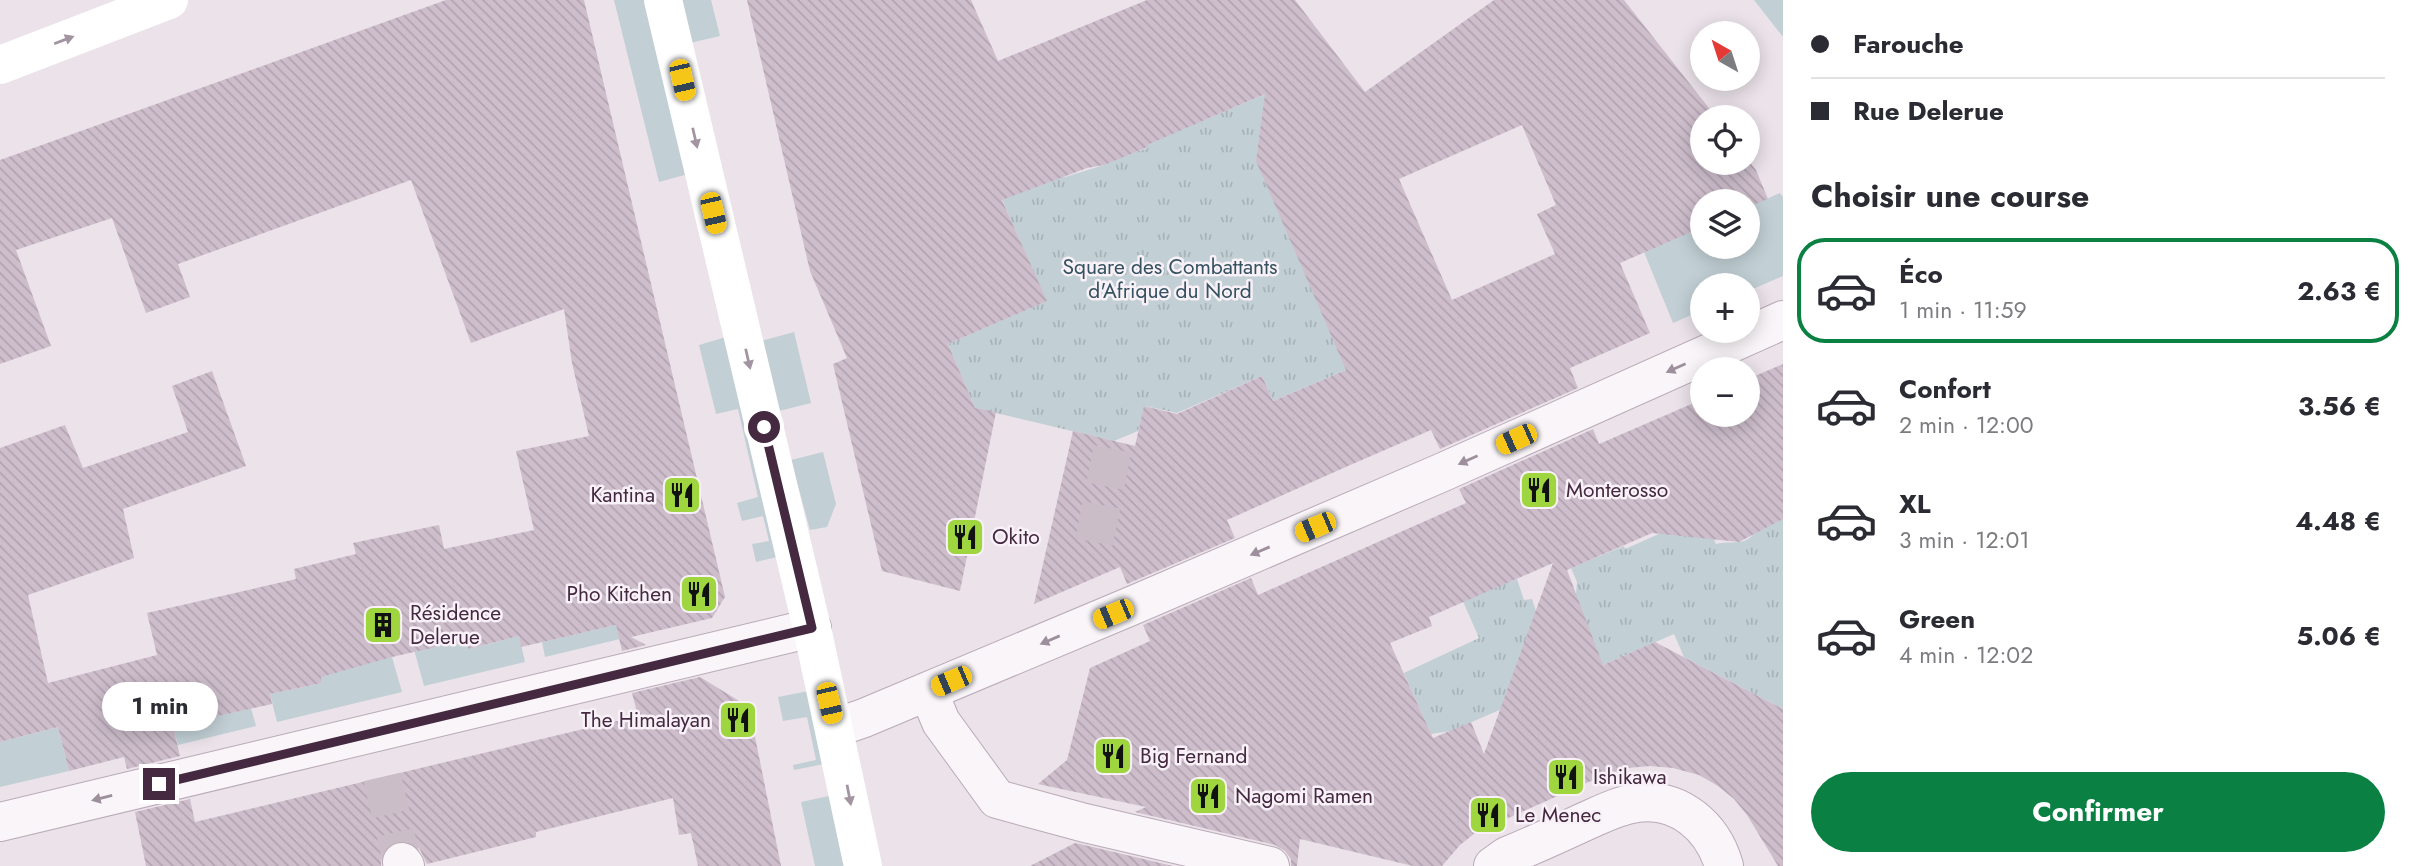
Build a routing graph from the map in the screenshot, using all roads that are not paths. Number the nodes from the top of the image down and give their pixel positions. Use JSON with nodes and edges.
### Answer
{"nodes":[{"id":1,"x":169,"y":0,"type":"edge"},
{"id":2,"x":663,"y":0,"type":"edge"},
{"id":3,"x":0,"y":65,"type":"edge"},
{"id":4,"x":1783,"y":320,"type":"edge"},
{"id":5,"x":812,"y":628,"type":"junction"},
{"id":6,"x":928,"y":691,"type":"junction"},
{"id":7,"x":835,"y":728,"type":"junction"},
{"id":8,"x":0,"y":822,"type":"edge"},
{"id":9,"x":863,"y":866,"type":"edge"},
{"id":10,"x":1270,"y":866,"type":"edge"},
{"id":11,"x":1493,"y":866,"type":"edge"},
{"id":12,"x":1724,"y":866,"type":"edge"}],
"edges":[{"from":3,"to":1,"type":"main road","one_way":true},
{"from":2,"to":5,"type":"main road","one_way":true},
{"from":4,"to":6,"type":"street","one_way":true},
{"from":5,"to":7,"type":"main road"},
{"from":5,"to":8,"type":"street","one_way":true},
{"from":6,"to":7,"type":"street"},
{"from":6,"to":10,"type":"street"},
{"from":7,"to":9,"type":"main road","one_way":true},
{"from":11,"to":12,"type":"street"}]}
